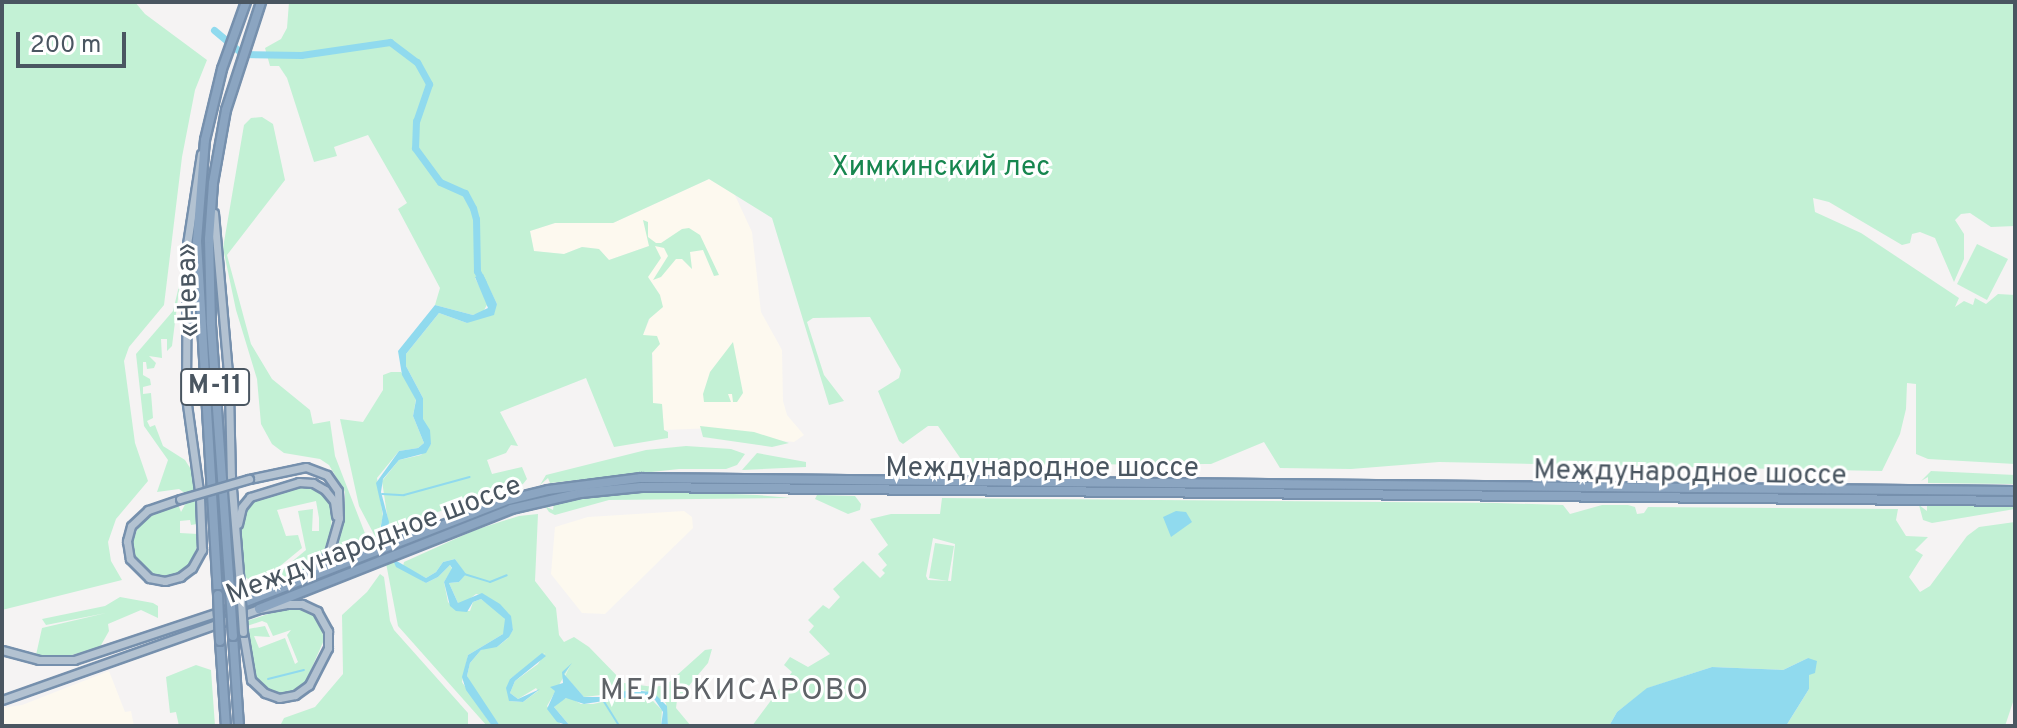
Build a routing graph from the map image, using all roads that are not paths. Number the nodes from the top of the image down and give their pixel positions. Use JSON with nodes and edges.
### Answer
{"nodes":[{"id":1,"x":246,"y":2,"type":"edge"},
{"id":2,"x":261,"y":2,"type":"edge"},
{"id":3,"x":205,"y":140,"type":"junction"},
{"id":4,"x":213,"y":183,"type":"junction"},
{"id":5,"x":2015,"y":491,"type":"edge"},
{"id":6,"x":1926,"y":494,"type":"junction"},
{"id":7,"x":2015,"y":501,"type":"edge"},
{"id":8,"x":336,"y":530,"type":"junction"},
{"id":9,"x":236,"y":540,"type":"junction"},
{"id":10,"x":354,"y":564,"type":"junction"},
{"id":11,"x":280,"y":589,"type":"junction"},
{"id":12,"x":238,"y":605,"type":"joint"},
{"id":13,"x":259,"y":609,"type":"junction"},
{"id":14,"x":2,"y":650,"type":"edge"},
{"id":15,"x":2,"y":700,"type":"edge"},
{"id":16,"x":226,"y":726,"type":"edge"},
{"id":17,"x":239,"y":726,"type":"edge"}],
"edges":[{"from":1,"to":3,"type":"highway","name":"«Нева»","number":"М-11"},
{"from":2,"to":4,"type":"highway","name":"«Нева»","number":"М-11"},
{"from":3,"to":8,"type":"main road","number":"М-11","bridge":true},
{"from":3,"to":16,"type":"highway","name":"«Нева»","number":"М-11","bridge":true},
{"from":4,"to":9,"type":"main road","number":"М-11"},
{"from":4,"to":17,"type":"highway","name":"«Нева»","number":"М-11","bridge":true},
{"from":5,"to":6,"type":"highway","name":"Международное шоссе"},
{"from":6,"to":7,"type":"highway","name":"Международное шоссе"},
{"from":6,"to":10,"type":"highway","name":"Международное шоссе"},
{"from":8,"to":9,"type":"main road","number":"М-11"},
{"from":8,"to":11,"type":"main road","number":"М-11"},
{"from":9,"to":13,"type":"main road","number":"М-11","bridge":true},
{"from":10,"to":11,"type":"highway","name":"Международное шоссе"},
{"from":10,"to":13,"type":"highway","name":"Международное шоссе"},
{"from":11,"to":12,"type":"highway","name":"Международное шоссе"},
{"from":12,"to":14,"type":"main road"},
{"from":13,"to":15,"type":"main road","name":"Международное шоссе"}]}
